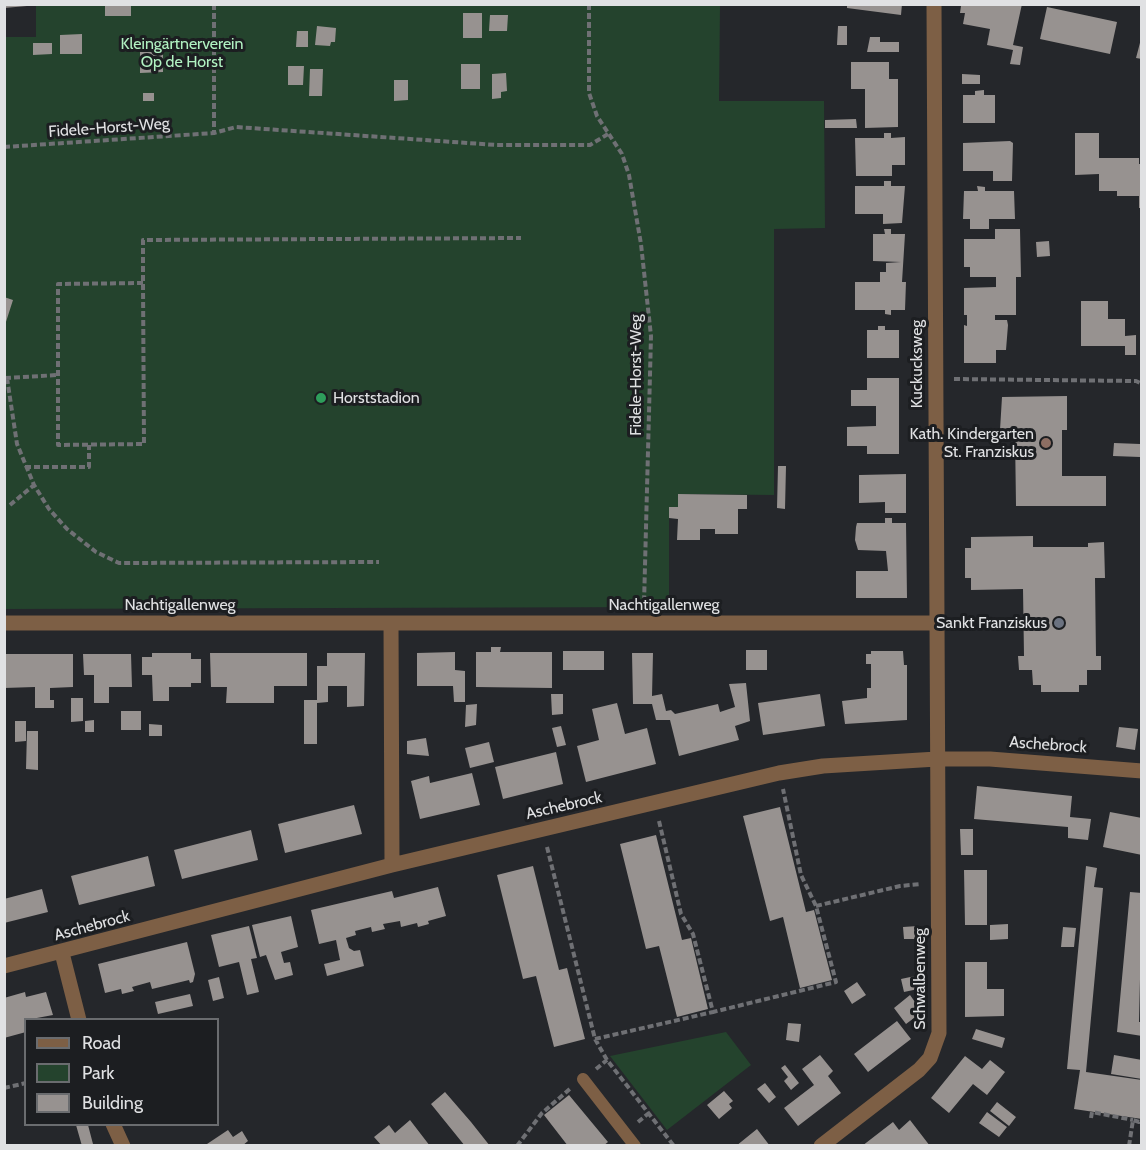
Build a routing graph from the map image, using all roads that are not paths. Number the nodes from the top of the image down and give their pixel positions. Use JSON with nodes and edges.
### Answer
{"nodes":[{"id":1,"x":934,"y":4,"type":"edge"},
{"id":2,"x":4,"y":623,"type":"edge"},
{"id":3,"x":391,"y":623,"type":"junction"},
{"id":4,"x":936,"y":623,"type":"junction"},
{"id":5,"x":937,"y":759,"type":"junction"},
{"id":6,"x":1142,"y":771,"type":"edge"},
{"id":7,"x":392,"y":866,"type":"junction"},
{"id":8,"x":62,"y":953,"type":"junction"},
{"id":9,"x":4,"y":966,"type":"edge"},
{"id":10,"x":78,"y":1018,"type":"edge"},
{"id":11,"x":583,"y":1079,"type":"road end"},
{"id":12,"x":113,"y":1126,"type":"edge"},
{"id":13,"x":123,"y":1146,"type":"edge"},
{"id":14,"x":635,"y":1146,"type":"edge"},
{"id":15,"x":820,"y":1146,"type":"edge"}],
"edges":[{"from":1,"to":4,"type":"street","name":"Kuckucksweg"},
{"from":2,"to":3,"type":"street","name":"Nachtigallenweg"},
{"from":3,"to":4,"type":"street","name":"Nachtigallenweg"},
{"from":3,"to":7,"type":"street"},
{"from":4,"to":5,"type":"street","name":"Kuckucksweg"},
{"from":5,"to":6,"type":"street","name":"Aschebrock"},
{"from":5,"to":7,"type":"street","name":"Aschebrock"},
{"from":5,"to":15,"type":"street","name":"Schwalbenweg"},
{"from":7,"to":8,"type":"street","name":"Aschebrock"},
{"from":8,"to":9,"type":"street","name":"Aschebrock"},
{"from":8,"to":10,"type":"street"},
{"from":11,"to":14,"type":"lane"},
{"from":12,"to":13,"type":"street"}]}
